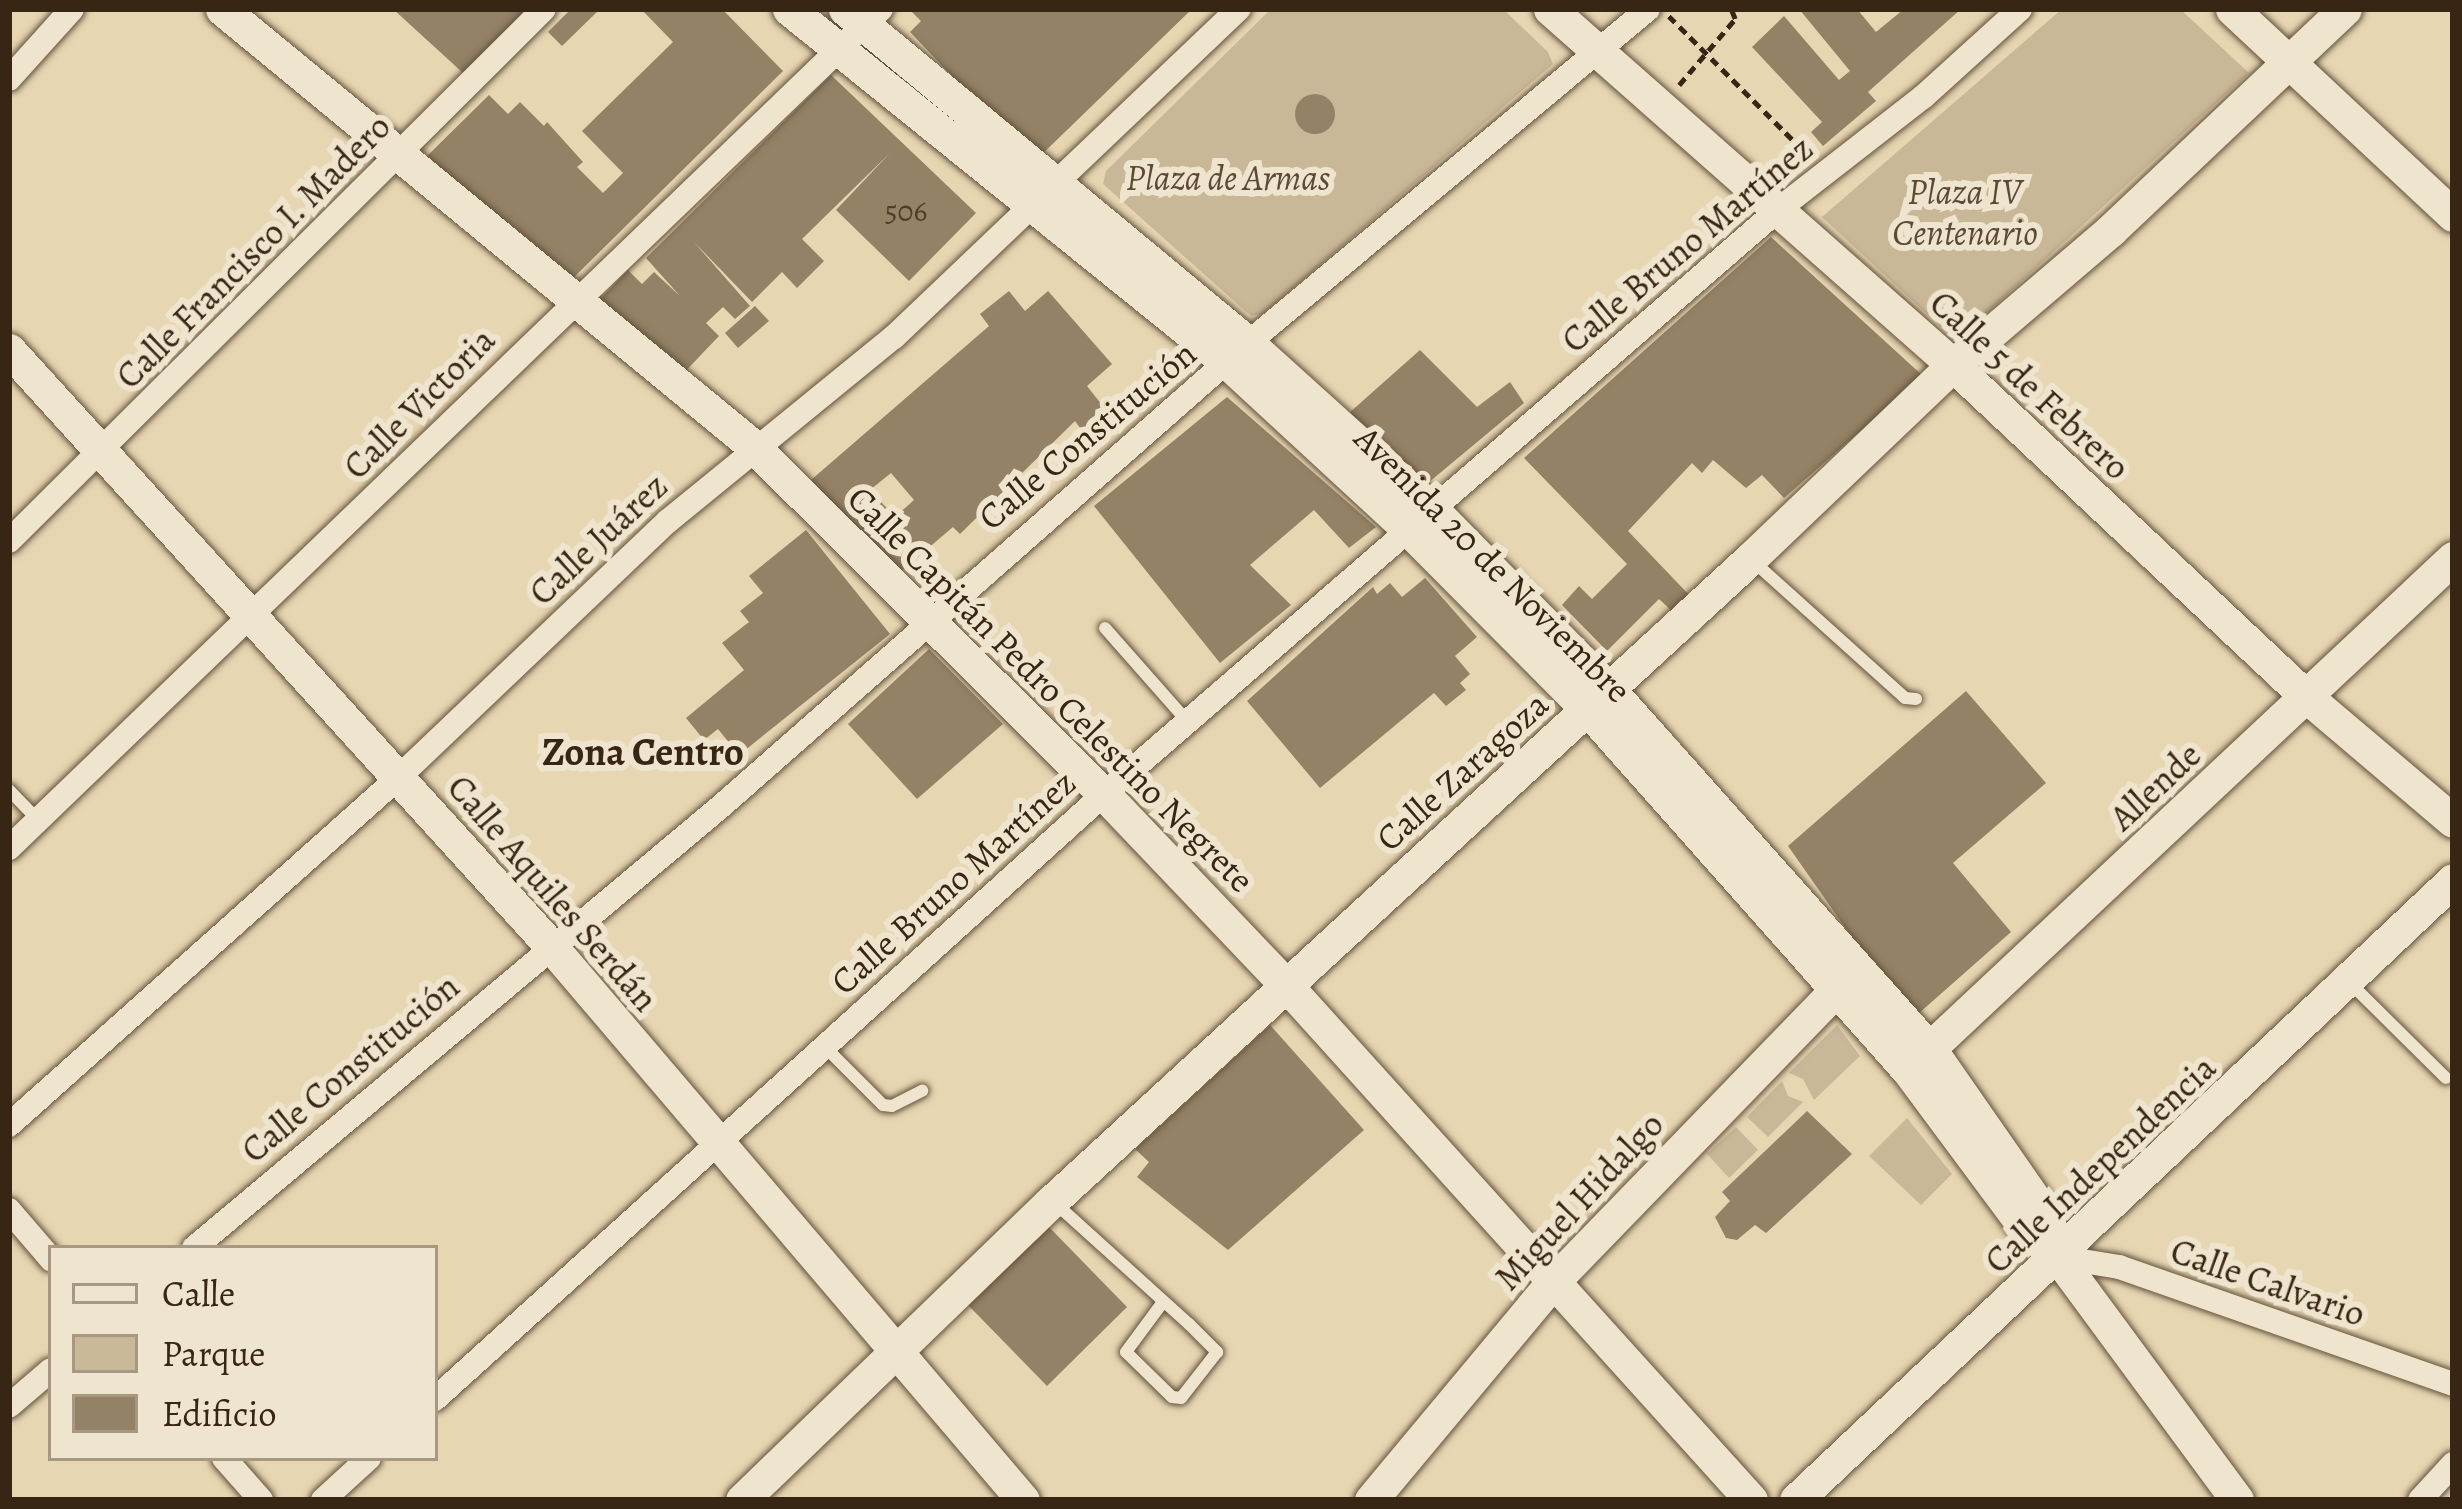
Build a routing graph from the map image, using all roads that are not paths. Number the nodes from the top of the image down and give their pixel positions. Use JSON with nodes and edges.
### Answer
{"nodes":[{"id":1,"x":72,"y":9,"type":"edge"},
{"id":2,"x":222,"y":9,"type":"edge"},
{"id":3,"x":544,"y":9,"type":"edge"},
{"id":4,"x":790,"y":9,"type":"edge"},
{"id":5,"x":1239,"y":9,"type":"edge"},
{"id":6,"x":1550,"y":9,"type":"edge"},
{"id":7,"x":1648,"y":9,"type":"edge"},
{"id":8,"x":2020,"y":9,"type":"edge"},
{"id":9,"x":2232,"y":9,"type":"edge"},
{"id":10,"x":2345,"y":9,"type":"edge"},
{"id":11,"x":863,"y":14,"type":"edge"},
{"id":12,"x":838,"y":48,"type":"junction"},
{"id":13,"x":1596,"y":52,"type":"junction"},
{"id":14,"x":2289,"y":61,"type":"junction"},
{"id":15,"x":9,"y":79,"type":"edge"},
{"id":16,"x":400,"y":158,"type":"junction"},
{"id":17,"x":1044,"y":196,"type":"junction"},
{"id":18,"x":1779,"y":209,"type":"junction"},
{"id":19,"x":2453,"y":215,"type":"edge"},
{"id":20,"x":574,"y":301,"type":"junction"},
{"id":21,"x":9,"y":350,"type":"edge"},
{"id":22,"x":1238,"y":353,"type":"junction"},
{"id":23,"x":1953,"y":365,"type":"junction"},
{"id":24,"x":753,"y":446,"type":"junction"},
{"id":25,"x":100,"y":452,"type":"junction"},
{"id":26,"x":1420,"y":519,"type":"junction"},
{"id":27,"x":9,"y":541,"type":"edge"},
{"id":28,"x":2453,"y":558,"type":"edge"},
{"id":29,"x":1750,"y":559,"type":"junction"},
{"id":30,"x":255,"y":616,"type":"junction"},
{"id":31,"x":929,"y":617,"type":"junction"},
{"id":32,"x":1105,"y":628,"type":"dead end"},
{"id":33,"x":2308,"y":698,"type":"junction"},
{"id":34,"x":1598,"y":699,"type":"junction"},
{"id":35,"x":1916,"y":699,"type":"dead end"},
{"id":36,"x":1187,"y":722,"type":"junction"},
{"id":37,"x":399,"y":777,"type":"junction"},
{"id":38,"x":9,"y":790,"type":"edge"},
{"id":39,"x":1104,"y":794,"type":"junction"},
{"id":40,"x":38,"y":821,"type":"junction"},
{"id":41,"x":2453,"y":821,"type":"edge"},
{"id":42,"x":9,"y":848,"type":"edge"},
{"id":43,"x":2453,"y":880,"type":"edge"},
{"id":44,"x":550,"y":945,"type":"junction"},
{"id":45,"x":1847,"y":977,"type":"junction"},
{"id":46,"x":2349,"y":982,"type":"junction"},
{"id":47,"x":1286,"y":985,"type":"junction"},
{"id":48,"x":825,"y":1046,"type":"junction"},
{"id":49,"x":1918,"y":1059,"type":"junction"},
{"id":50,"x":2446,"y":1078,"type":"dead end"},
{"id":51,"x":922,"y":1091,"type":"dead end"},
{"id":52,"x":9,"y":1125,"type":"edge"},
{"id":53,"x":716,"y":1145,"type":"junction"},
{"id":54,"x":1052,"y":1201,"type":"junction"},
{"id":55,"x":9,"y":1210,"type":"edge"},
{"id":56,"x":198,"y":1245,"type":"edge"},
{"id":57,"x":48,"y":1255,"type":"edge"},
{"id":58,"x":2058,"y":1257,"type":"junction"},
{"id":59,"x":1552,"y":1282,"type":"junction"},
{"id":60,"x":1163,"y":1302,"type":"junction"},
{"id":61,"x":896,"y":1353,"type":"junction"},
{"id":62,"x":48,"y":1373,"type":"edge"},
{"id":63,"x":2453,"y":1384,"type":"edge"},
{"id":64,"x":438,"y":1396,"type":"edge"},
{"id":65,"x":9,"y":1406,"type":"edge"},
{"id":66,"x":227,"y":1461,"type":"edge"},
{"id":67,"x":366,"y":1461,"type":"edge"},
{"id":68,"x":2453,"y":1464,"type":"edge"},
{"id":69,"x":2225,"y":1494,"type":"edge"},
{"id":70,"x":261,"y":1500,"type":"edge"},
{"id":71,"x":322,"y":1500,"type":"edge"},
{"id":72,"x":742,"y":1500,"type":"edge"},
{"id":73,"x":1024,"y":1500,"type":"edge"},
{"id":74,"x":1371,"y":1500,"type":"edge"},
{"id":75,"x":1751,"y":1500,"type":"edge"},
{"id":76,"x":1796,"y":1500,"type":"edge"},
{"id":77,"x":2420,"y":1500,"type":"edge"}],
"edges":[{"from":1,"to":15,"type":"street"},
{"from":2,"to":16,"type":"street","name":"Calle Capitán Pedro Celestino Negrete"},
{"from":3,"to":16,"type":"street","name":"Calle Francisco I. Madero"},
{"from":4,"to":12,"type":"street","name":"Avenida 20 de Noviembre"},
{"from":5,"to":17,"type":"street","name":"Calle Juárez"},
{"from":6,"to":13,"type":"street","name":"Calle 5 de Febrero"},
{"from":7,"to":13,"type":"street","name":"Calle Constitución"},
{"from":8,"to":18,"type":"street","name":"Calle Bruno Martínez"},
{"from":9,"to":14,"type":"street"},
{"from":10,"to":14,"type":"street","name":"Calle Zaragoza"},
{"from":11,"to":12,"type":"street","name":"Calle Victoria"},
{"from":11,"to":17,"type":"street","name":"Avenida 20 de Noviembre"},
{"from":12,"to":17,"type":"street","name":"Avenida 20 de Noviembre"},
{"from":12,"to":20,"type":"street","name":"Calle Victoria"},
{"from":13,"to":18,"type":"street","name":"Calle 5 de Febrero"},
{"from":13,"to":22,"type":"street","name":"Calle Constitución"},
{"from":14,"to":19,"type":"street"},
{"from":14,"to":23,"type":"street","name":"Calle Zaragoza"},
{"from":16,"to":20,"type":"street","name":"Calle Capitán Pedro Celestino Negrete"},
{"from":16,"to":25,"type":"street","name":"Calle Francisco I. Madero"},
{"from":17,"to":22,"type":"street","name":"Avenida 20 de Noviembre"},
{"from":17,"to":24,"type":"street","name":"Calle Juárez"},
{"from":18,"to":23,"type":"street","name":"Calle 5 de Febrero"},
{"from":18,"to":26,"type":"street","name":"Calle Bruno Martínez"},
{"from":20,"to":24,"type":"street","name":"Calle Capitán Pedro Celestino Negrete"},
{"from":20,"to":30,"type":"street","name":"Calle Victoria"},
{"from":21,"to":25,"type":"street","name":"Calle Aquiles Serdán"},
{"from":22,"to":26,"type":"street","name":"Avenida 20 de Noviembre"},
{"from":22,"to":31,"type":"street","name":"Calle Constitución"},
{"from":23,"to":29,"type":"street","name":"Calle Zaragoza"},
{"from":23,"to":33,"type":"street","name":"Calle 5 de Febrero"},
{"from":24,"to":31,"type":"street","name":"Calle Capitán Pedro Celestino Negrete"},
{"from":24,"to":37,"type":"street","name":"Calle Juárez"},
{"from":25,"to":27,"type":"street","name":"Calle Francisco I. Madero"},
{"from":25,"to":30,"type":"street","name":"Calle Aquiles Serdán"},
{"from":26,"to":34,"type":"street","name":"Avenida 20 de Noviembre"},
{"from":26,"to":36,"type":"street","name":"Calle Bruno Martínez"},
{"from":28,"to":33,"type":"street","name":"Allende"},
{"from":29,"to":34,"type":"street","name":"Calle Zaragoza"},
{"from":29,"to":35,"type":"lane"},
{"from":30,"to":37,"type":"street","name":"Calle Aquiles Serdán"},
{"from":30,"to":40,"type":"street","name":"Calle Victoria"},
{"from":31,"to":39,"type":"street","name":"Calle Capitán Pedro Celestino Negrete"},
{"from":31,"to":44,"type":"street","name":"Calle Constitución"},
{"from":32,"to":36,"type":"lane"},
{"from":33,"to":41,"type":"street","name":"Calle 5 de Febrero"},
{"from":33,"to":49,"type":"street","name":"Allende"},
{"from":34,"to":45,"type":"street","name":"Avenida 20 de Noviembre"},
{"from":34,"to":47,"type":"street","name":"Calle Zaragoza"},
{"from":36,"to":39,"type":"street","name":"Calle Bruno Martínez"},
{"from":37,"to":44,"type":"street","name":"Calle Aquiles Serdán"},
{"from":37,"to":52,"type":"street","name":"Calle Juárez"},
{"from":38,"to":40,"type":"lane"},
{"from":39,"to":47,"type":"street","name":"Calle Capitán Pedro Celestino Negrete"},
{"from":39,"to":48,"type":"street","name":"Calle Bruno Martínez"},
{"from":40,"to":42,"type":"street","name":"Calle Victoria"},
{"from":43,"to":46,"type":"street","name":"Calle Independencia"},
{"from":44,"to":53,"type":"street","name":"Calle Aquiles Serdán"},
{"from":44,"to":56,"type":"street","name":"Calle Constitución"},
{"from":45,"to":49,"type":"street","name":"Avenida 20 de Noviembre"},
{"from":45,"to":59,"type":"street","name":"Miguel Hidalgo"},
{"from":46,"to":50,"type":"lane"},
{"from":46,"to":58,"type":"street","name":"Calle Independencia"},
{"from":47,"to":54,"type":"street","name":"Calle Zaragoza"},
{"from":47,"to":59,"type":"street","name":"Calle Capitán Pedro Celestino Negrete"},
{"from":48,"to":51,"type":"lane"},
{"from":48,"to":53,"type":"street","name":"Calle Bruno Martínez"},
{"from":49,"to":58,"type":"street","name":"Avenida 20 de Noviembre"},
{"from":53,"to":61,"type":"street","name":"Calle Aquiles Serdán"},
{"from":53,"to":64,"type":"street","name":"Calle Bruno Martínez"},
{"from":54,"to":60,"type":"lane"},
{"from":54,"to":61,"type":"street","name":"Calle Zaragoza"},
{"from":55,"to":57,"type":"street"},
{"from":58,"to":63,"type":"street","name":"Calle Calvario"},
{"from":58,"to":69,"type":"street","name":"Avenida 20 de Noviembre"},
{"from":58,"to":76,"type":"street","name":"Calle Independencia"},
{"from":59,"to":74,"type":"street","name":"Miguel Hidalgo"},
{"from":59,"to":75,"type":"street","name":"Calle Capitán Pedro Celestino Negrete"},
{"from":60,"to":60,"type":"lane"},
{"from":61,"to":72,"type":"street","name":"Calle Zaragoza"},
{"from":61,"to":73,"type":"street","name":"Calle Aquiles Serdán"},
{"from":62,"to":65,"type":"street"},
{"from":66,"to":70,"type":"street"},
{"from":67,"to":71,"type":"street"},
{"from":68,"to":77,"type":"street"}]}
